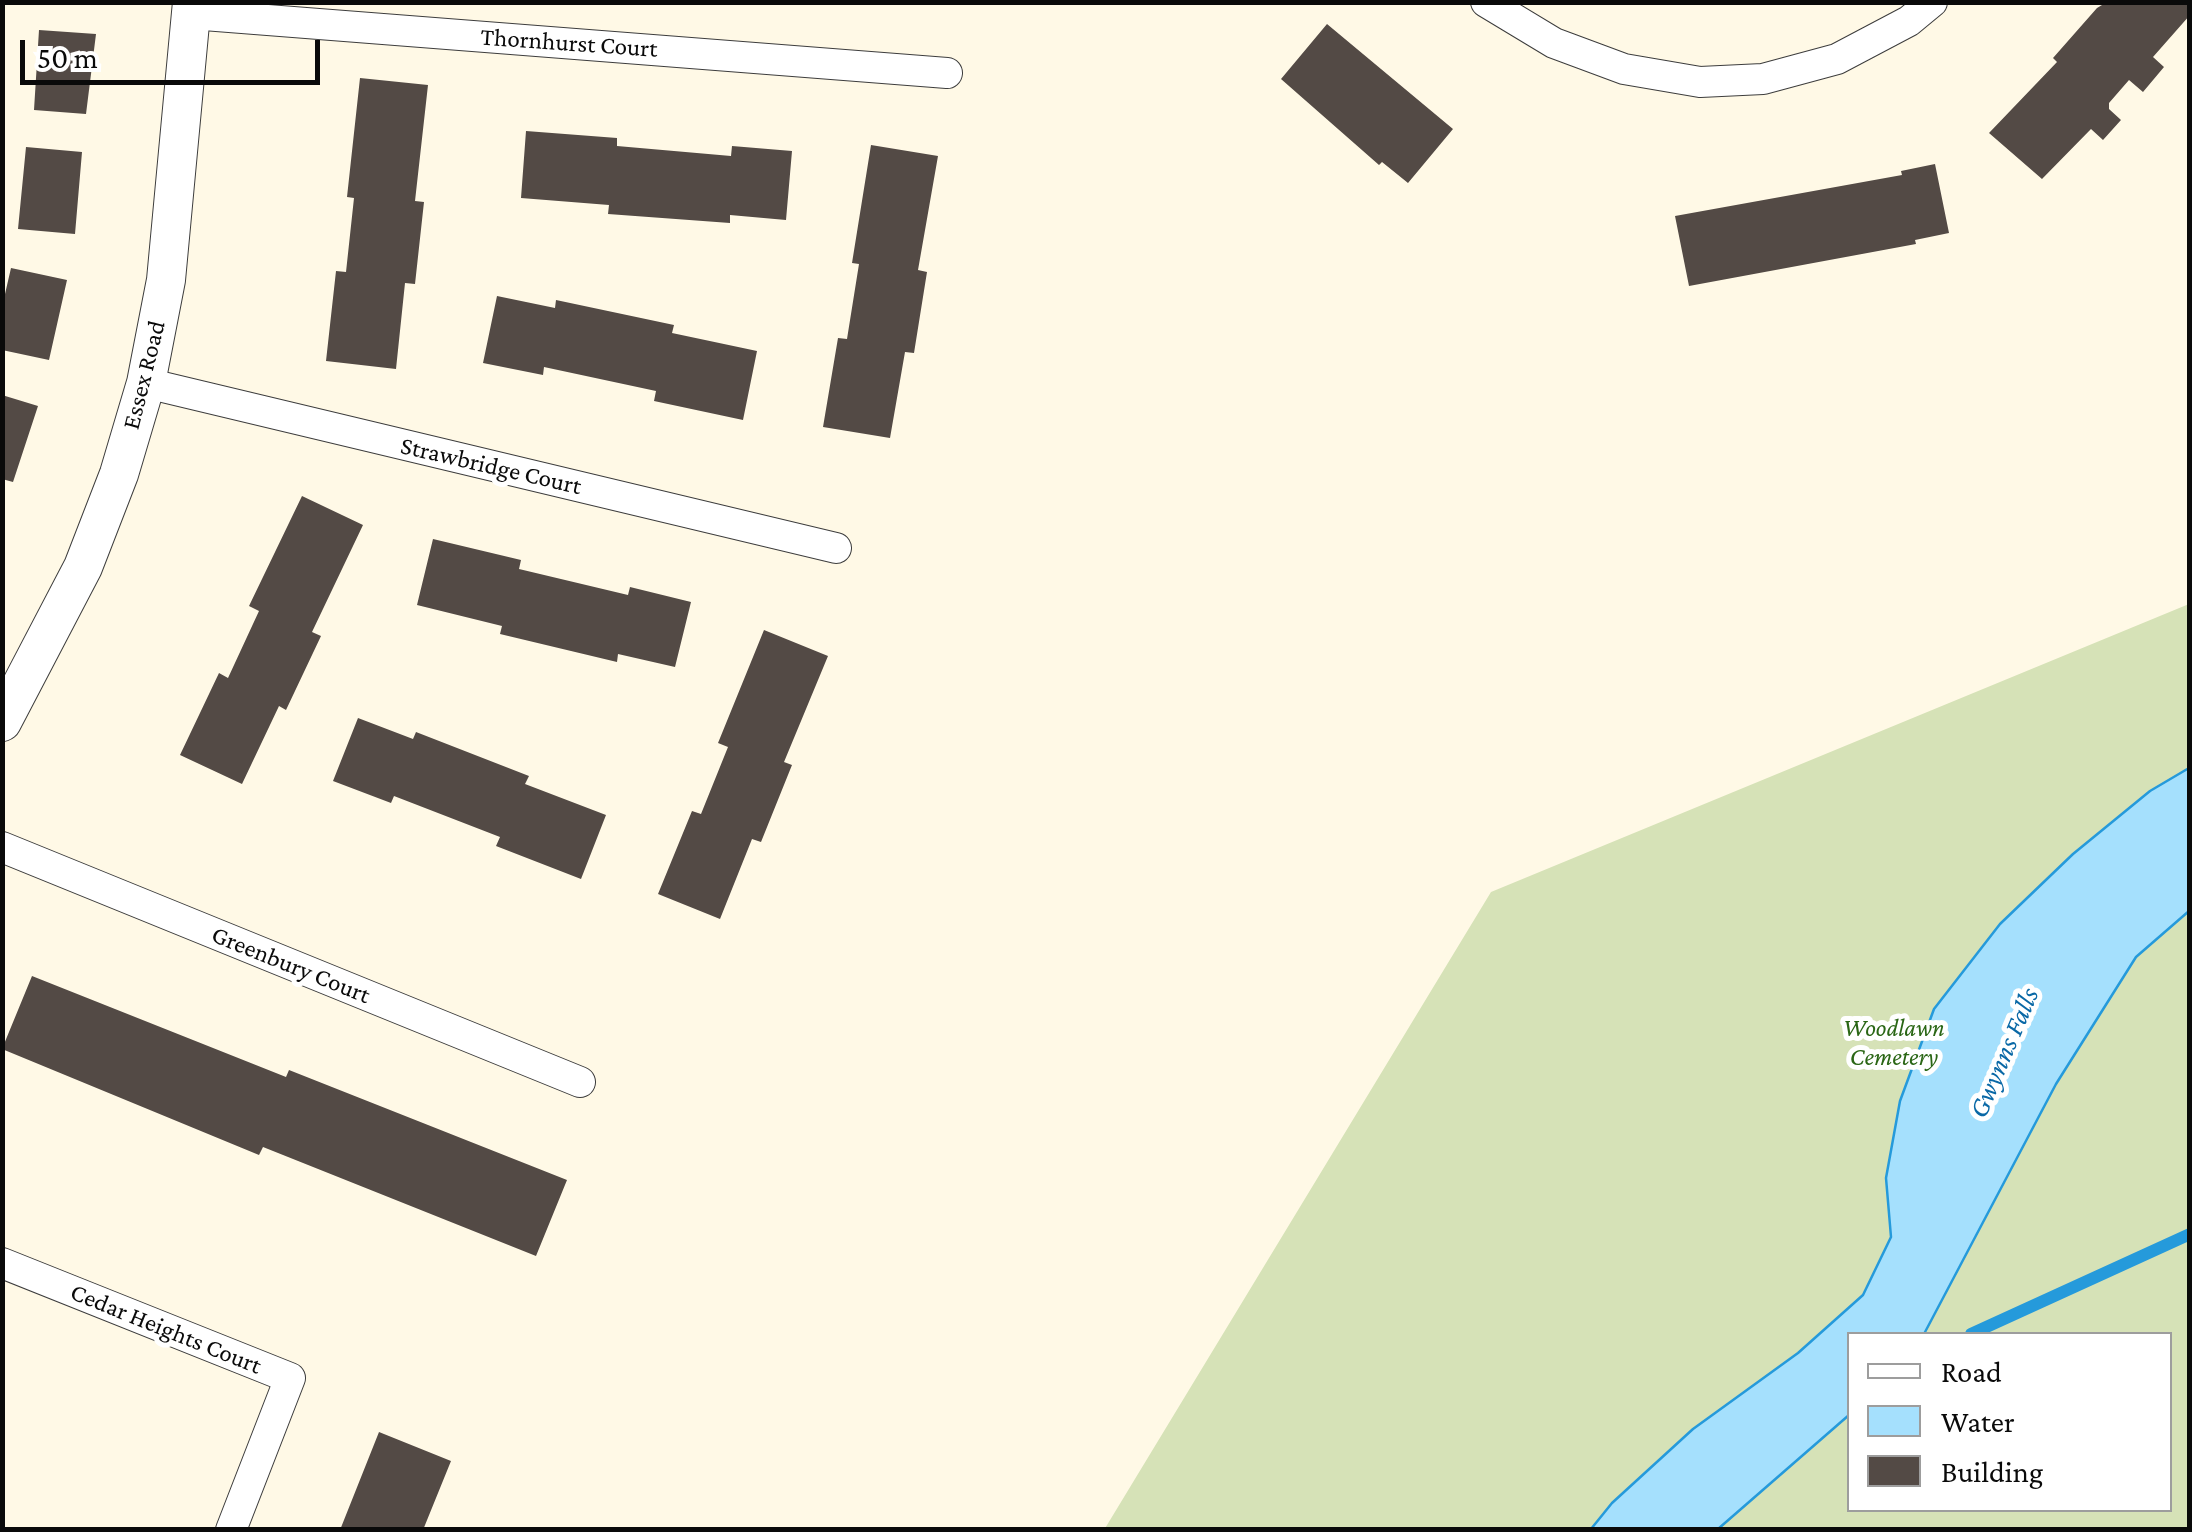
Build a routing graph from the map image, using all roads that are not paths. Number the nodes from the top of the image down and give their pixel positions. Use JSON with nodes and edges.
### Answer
{"nodes":[{"id":1,"x":1486,"y":2,"type":"edge"},
{"id":2,"x":1932,"y":2,"type":"edge"},
{"id":3,"x":191,"y":8,"type":"edge"},
{"id":4,"x":947,"y":73,"type":"dead end"},
{"id":5,"x":146,"y":383,"type":"junction"},
{"id":6,"x":836,"y":548,"type":"dead end"},
{"id":7,"x":2,"y":722,"type":"edge"},
{"id":8,"x":2,"y":847,"type":"edge"},
{"id":9,"x":580,"y":1082,"type":"dead end"},
{"id":10,"x":2,"y":1264,"type":"edge"},
{"id":11,"x":231,"y":1530,"type":"edge"}],
"edges":[{"from":1,"to":2,"type":"street"},
{"from":3,"to":4,"type":"street","name":"Thornhurst Court"},
{"from":3,"to":5,"type":"street","name":"Essex Road"},
{"from":5,"to":6,"type":"street","name":"Strawbridge Court"},
{"from":5,"to":7,"type":"street","name":"Essex Road"},
{"from":8,"to":9,"type":"street","name":"Greenbury Court"},
{"from":10,"to":11,"type":"street","name":"Cedar Heights Court"}]}
